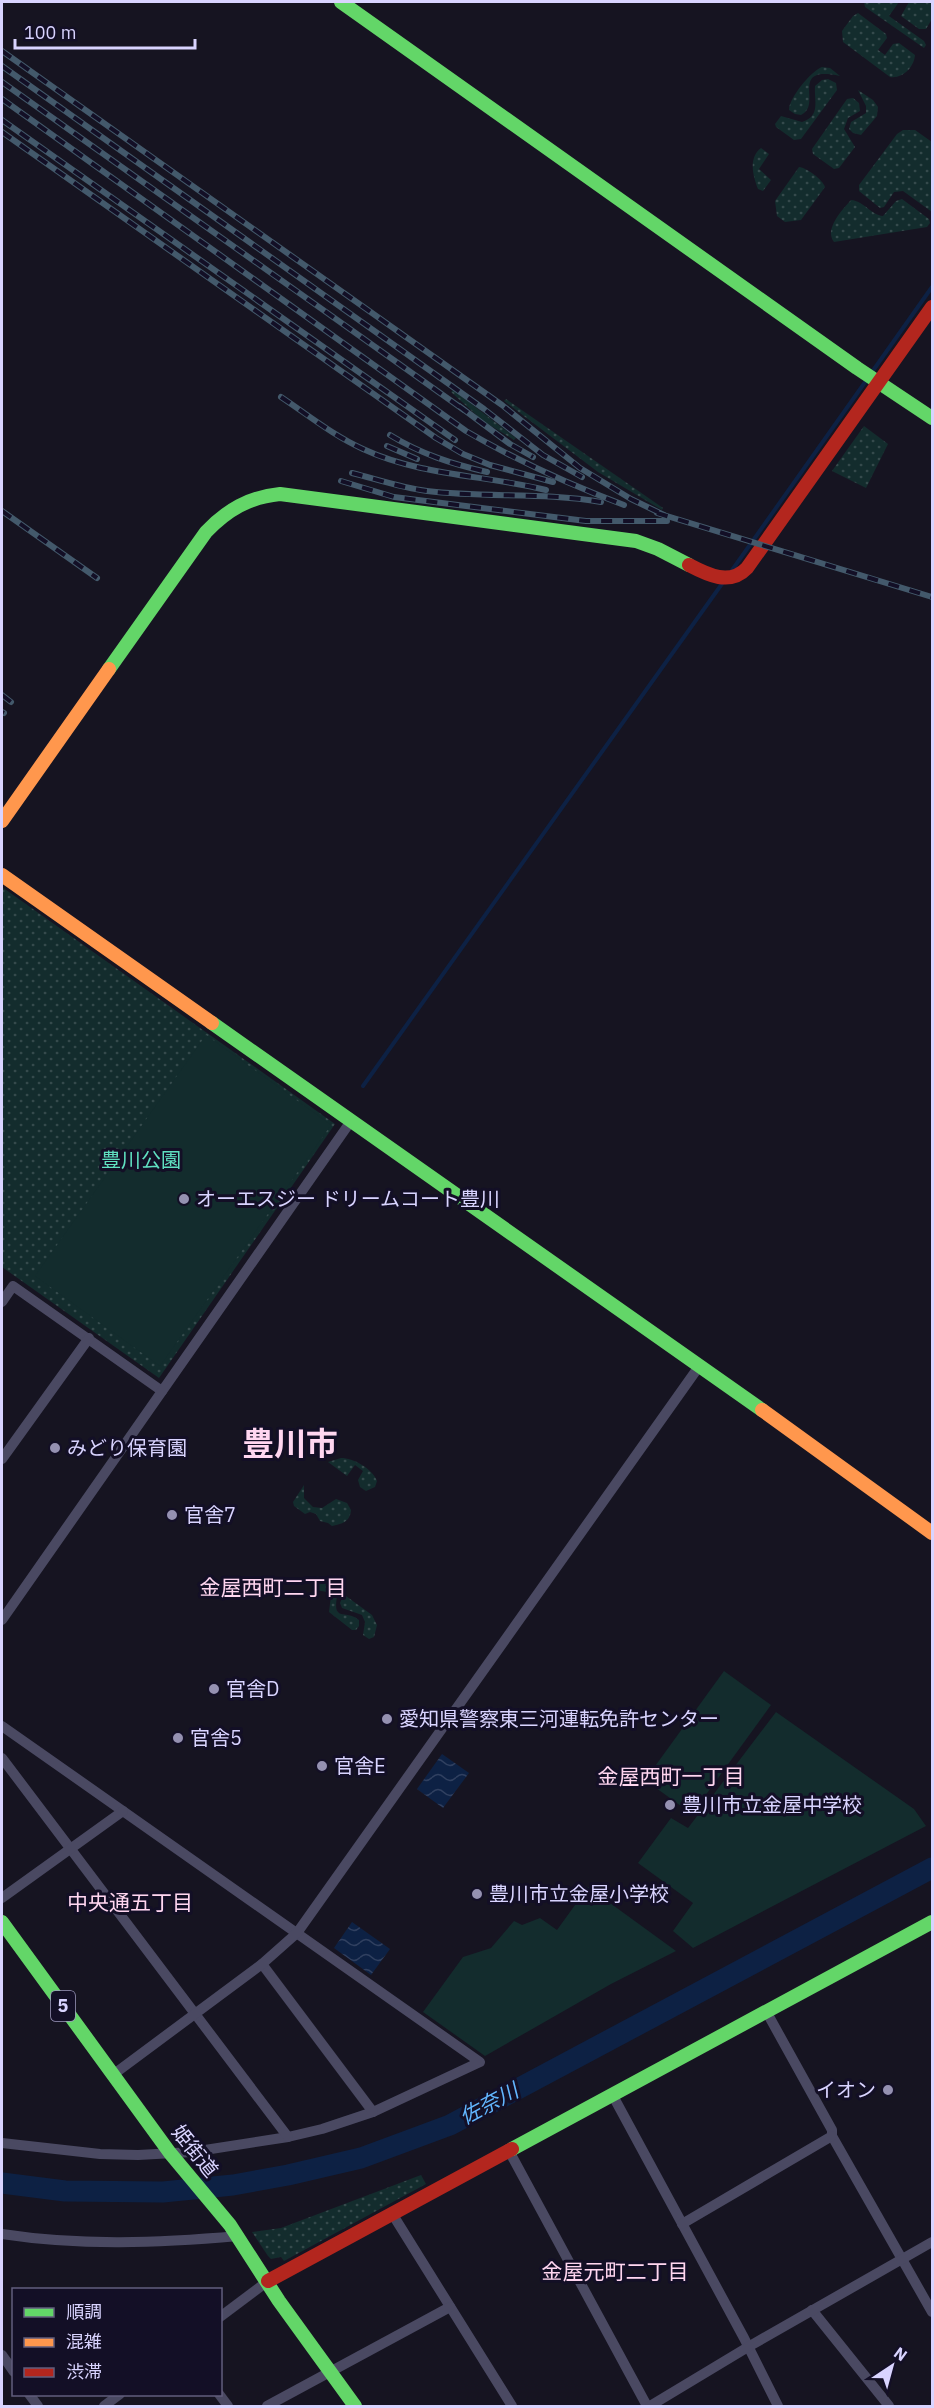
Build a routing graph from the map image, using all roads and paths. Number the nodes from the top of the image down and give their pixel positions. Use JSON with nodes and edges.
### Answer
{"nodes":[{"id":1,"x":341,"y":2,"type":"edge"},
{"id":2,"x":933,"y":307,"type":"edge"},
{"id":3,"x":879,"y":384,"type":"junction"},
{"id":4,"x":933,"y":418,"type":"edge"},
{"id":5,"x":2,"y":821,"type":"edge"},
{"id":6,"x":2,"y":875,"type":"edge"},
{"id":7,"x":351,"y":1121,"type":"junction"},
{"id":8,"x":2,"y":1302,"type":"edge"},
{"id":9,"x":89,"y":1338,"type":"junction"},
{"id":10,"x":700,"y":1365,"type":"junction"},
{"id":11,"x":162,"y":1390,"type":"junction"},
{"id":12,"x":2,"y":1460,"type":"edge"},
{"id":13,"x":933,"y":1533,"type":"edge"},
{"id":14,"x":2,"y":1620,"type":"edge"},
{"id":15,"x":2,"y":1726,"type":"edge"},
{"id":16,"x":2,"y":1758,"type":"edge"},
{"id":17,"x":123,"y":1811,"type":"junction"},
{"id":18,"x":71,"y":1848,"type":"junction"},
{"id":19,"x":2,"y":1898,"type":"edge"},
{"id":20,"x":2,"y":1922,"type":"edge"},
{"id":21,"x":933,"y":1922,"type":"edge"},
{"id":22,"x":297,"y":1933,"type":"junction"},
{"id":23,"x":262,"y":1964,"type":"junction"},
{"id":24,"x":766,"y":2011,"type":"junction"},
{"id":25,"x":195,"y":2012,"type":"junction"},
{"id":26,"x":114,"y":2074,"type":"junction"},
{"id":27,"x":612,"y":2094,"type":"junction"},
{"id":28,"x":373,"y":2112,"type":"junction"},
{"id":29,"x":288,"y":2136,"type":"junction"},
{"id":30,"x":832,"y":2136,"type":"junction"},
{"id":31,"x":3,"y":2142,"type":"edge"},
{"id":32,"x":508,"y":2149,"type":"junction"},
{"id":33,"x":170,"y":2153,"type":"junction"},
{"id":34,"x":393,"y":2215,"type":"junction"},
{"id":35,"x":682,"y":2224,"type":"junction"},
{"id":36,"x":234,"y":2231,"type":"junction"},
{"id":37,"x":2,"y":2234,"type":"edge"},
{"id":38,"x":933,"y":2242,"type":"edge"},
{"id":39,"x":903,"y":2259,"type":"junction"},
{"id":40,"x":268,"y":2281,"type":"junction"},
{"id":41,"x":450,"y":2307,"type":"junction"},
{"id":42,"x":812,"y":2310,"type":"junction"},
{"id":43,"x":933,"y":2312,"type":"edge"},
{"id":44,"x":222,"y":2315,"type":"edge"},
{"id":45,"x":748,"y":2347,"type":"junction"},
{"id":46,"x":2,"y":2355,"type":"edge"},
{"id":47,"x":12,"y":2369,"type":"edge"},
{"id":48,"x":330,"y":2372,"type":"junction"},
{"id":49,"x":117,"y":2396,"type":"edge"},
{"id":50,"x":104,"y":2406,"type":"edge"},
{"id":51,"x":267,"y":2406,"type":"edge"},
{"id":52,"x":355,"y":2406,"type":"edge"},
{"id":53,"x":512,"y":2406,"type":"edge"},
{"id":54,"x":648,"y":2406,"type":"edge"},
{"id":55,"x":778,"y":2406,"type":"edge"},
{"id":56,"x":889,"y":2406,"type":"edge"}],
"edges":[{"from":1,"to":3,"type":"street"},
{"from":2,"to":3,"type":"street"},
{"from":3,"to":4,"type":"street"},
{"from":3,"to":5,"type":"street"},
{"from":6,"to":7,"type":"street"},
{"from":7,"to":10,"type":"street"},
{"from":7,"to":11,"type":"street"},
{"from":8,"to":9,"type":"street"},
{"from":9,"to":11,"type":"street"},
{"from":9,"to":12,"type":"street"},
{"from":10,"to":13,"type":"street"},
{"from":10,"to":22,"type":"street"},
{"from":11,"to":14,"type":"street"},
{"from":15,"to":17,"type":"street"},
{"from":16,"to":18,"type":"street"},
{"from":17,"to":18,"type":"street"},
{"from":17,"to":22,"type":"street"},
{"from":18,"to":19,"type":"street"},
{"from":18,"to":25,"type":"street"},
{"from":20,"to":26,"type":"street","name":"姫街道","number":"5"},
{"from":21,"to":24,"type":"street"},
{"from":22,"to":23,"type":"street"},
{"from":22,"to":28,"type":"street"},
{"from":23,"to":25,"type":"street"},
{"from":23,"to":28,"type":"street"},
{"from":24,"to":27,"type":"street"},
{"from":24,"to":30,"type":"street"},
{"from":25,"to":26,"type":"street"},
{"from":25,"to":29,"type":"street"},
{"from":26,"to":33,"type":"street","name":"姫街道","number":"5"},
{"from":27,"to":32,"type":"street"},
{"from":27,"to":35,"type":"street"},
{"from":28,"to":29,"type":"street"},
{"from":29,"to":33,"type":"street"},
{"from":30,"to":35,"type":"street"},
{"from":30,"to":39,"type":"street"},
{"from":31,"to":33,"type":"street"},
{"from":32,"to":34,"type":"street"},
{"from":32,"to":54,"type":"street"},
{"from":33,"to":36,"type":"street","name":"姫街道","number":"5"},
{"from":34,"to":40,"type":"street"},
{"from":34,"to":41,"type":"street"},
{"from":35,"to":45,"type":"street"},
{"from":36,"to":37,"type":"street"},
{"from":36,"to":40,"type":"street","name":"姫街道","number":"5"},
{"from":38,"to":39,"type":"street"},
{"from":39,"to":42,"type":"street"},
{"from":39,"to":43,"type":"street"},
{"from":40,"to":44,"type":"street"},
{"from":40,"to":48,"type":"street","name":"姫街道","number":"5"},
{"from":41,"to":48,"type":"street"},
{"from":41,"to":53,"type":"street"},
{"from":42,"to":45,"type":"street"},
{"from":42,"to":56,"type":"street"},
{"from":45,"to":54,"type":"street"},
{"from":45,"to":55,"type":"street"},
{"from":46,"to":47,"type":"street"},
{"from":48,"to":51,"type":"street"},
{"from":48,"to":52,"type":"street","name":"姫街道","number":"5"},
{"from":49,"to":50,"type":"street"}]}
